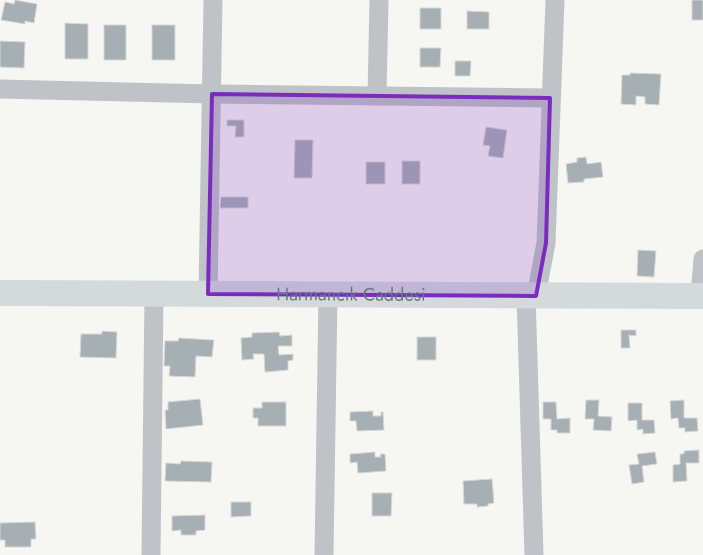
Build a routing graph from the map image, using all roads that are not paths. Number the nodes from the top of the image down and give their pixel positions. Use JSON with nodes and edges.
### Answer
{"nodes":[{"id":1,"x":213,"y":0,"type":"edge"},
{"id":2,"x":379,"y":0,"type":"edge"},
{"id":3,"x":555,"y":0,"type":"edge"},
{"id":4,"x":0,"y":90,"type":"edge"},
{"id":5,"x":212,"y":94,"type":"junction"},
{"id":6,"x":377,"y":96,"type":"junction"},
{"id":7,"x":550,"y":98,"type":"junction"},
{"id":8,"x":703,"y":259,"type":"edge"},
{"id":9,"x":0,"y":293,"type":"edge"},
{"id":10,"x":154,"y":294,"type":"junction"},
{"id":11,"x":208,"y":294,"type":"junction"},
{"id":12,"x":328,"y":294,"type":"junction"},
{"id":13,"x":531,"y":296,"type":"junction"},
{"id":14,"x":702,"y":296,"type":"edge"},
{"id":15,"x":152,"y":555,"type":"edge"},
{"id":16,"x":324,"y":555,"type":"edge"},
{"id":17,"x":534,"y":555,"type":"edge"}],
"edges":[{"from":1,"to":5,"type":"street"},
{"from":2,"to":6,"type":"street"},
{"from":3,"to":7,"type":"street"},
{"from":4,"to":5,"type":"street"},
{"from":5,"to":6,"type":"street"},
{"from":5,"to":11,"type":"street"},
{"from":6,"to":7,"type":"street"},
{"from":7,"to":13,"type":"street"},
{"from":8,"to":14,"type":"street"},
{"from":9,"to":10,"type":"street","name":"Harmancık Caddesi"},
{"from":10,"to":11,"type":"street","name":"Harmancık Caddesi"},
{"from":10,"to":15,"type":"street"},
{"from":11,"to":12,"type":"street","name":"Harmancık Caddesi"},
{"from":12,"to":13,"type":"street","name":"Harmancık Caddesi"},
{"from":12,"to":16,"type":"street"},
{"from":13,"to":14,"type":"street","name":"Harmancık Caddesi"},
{"from":13,"to":17,"type":"street"}]}
